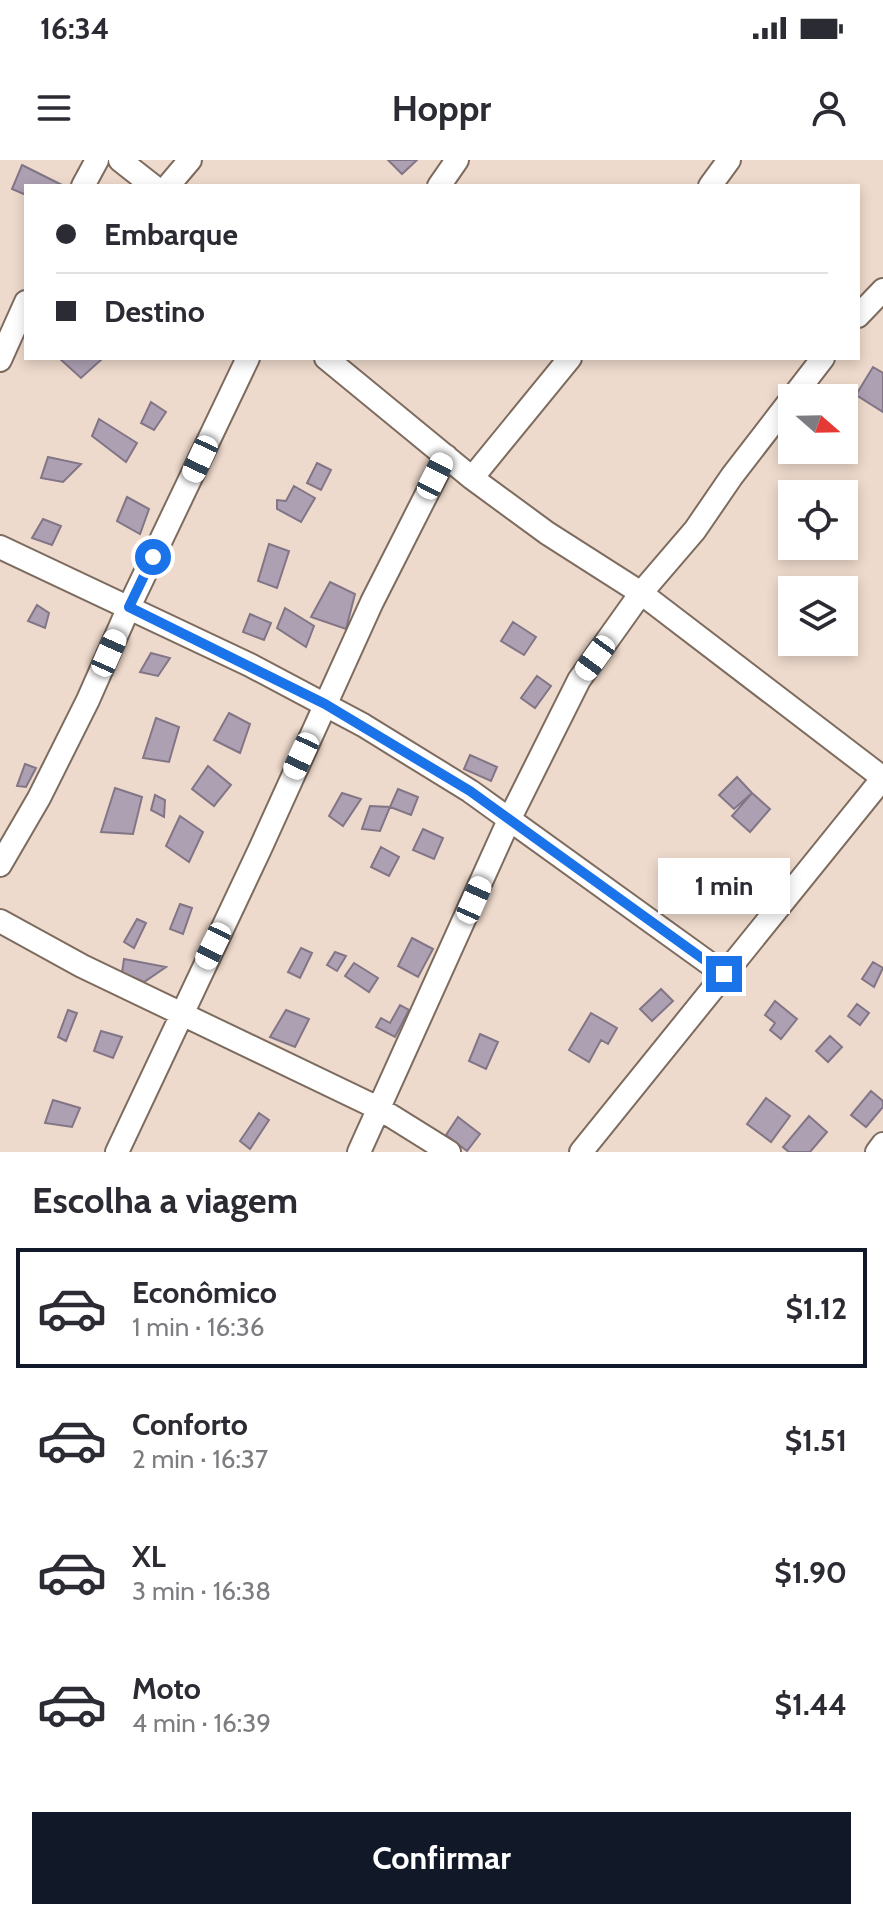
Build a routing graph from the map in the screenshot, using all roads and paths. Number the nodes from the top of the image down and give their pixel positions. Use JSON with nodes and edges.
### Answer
{"nodes":[{"id":1,"x":97,"y":160,"type":"edge"},
{"id":2,"x":120,"y":160,"type":"edge"},
{"id":3,"x":190,"y":160,"type":"edge"},
{"id":4,"x":457,"y":160,"type":"edge"},
{"id":5,"x":729,"y":160,"type":"edge"},
{"id":6,"x":84,"y":184,"type":"edge"},
{"id":7,"x":150,"y":184,"type":"edge"},
{"id":8,"x":170,"y":184,"type":"edge"},
{"id":9,"x":440,"y":184,"type":"edge"},
{"id":10,"x":711,"y":184,"type":"edge"},
{"id":11,"x":883,"y":290,"type":"edge"},
{"id":12,"x":24,"y":306,"type":"edge"},
{"id":13,"x":860,"y":314,"type":"edge"},
{"id":14,"x":0,"y":360,"type":"edge"},
{"id":15,"x":247,"y":360,"type":"edge"},
{"id":16,"x":328,"y":360,"type":"edge"},
{"id":17,"x":568,"y":360,"type":"edge"},
{"id":18,"x":821,"y":360,"type":"edge"},
{"id":19,"x":446,"y":456,"type":"junction"},
{"id":20,"x":472,"y":478,"type":"junction"},
{"id":21,"x":0,"y":547,"type":"edge"},
{"id":22,"x":641,"y":593,"type":"junction"},
{"id":23,"x":129,"y":607,"type":"junction"},
{"id":24,"x":325,"y":704,"type":"junction"},
{"id":25,"x":509,"y":820,"type":"junction"},
{"id":26,"x":0,"y":865,"type":"edge"},
{"id":27,"x":0,"y":921,"type":"edge"},
{"id":28,"x":724,"y":974,"type":"junction"},
{"id":29,"x":180,"y":1014,"type":"junction"},
{"id":30,"x":380,"y":1109,"type":"junction"},
{"id":31,"x":883,"y":1144,"type":"edge"},
{"id":32,"x":117,"y":1152,"type":"edge"},
{"id":33,"x":359,"y":1152,"type":"edge"},
{"id":34,"x":449,"y":1152,"type":"edge"},
{"id":35,"x":581,"y":1152,"type":"edge"},
{"id":36,"x":877,"y":1152,"type":"edge"}],
"edges":[{"from":1,"to":6,"type":"street"},
{"from":2,"to":7,"type":"street"},
{"from":3,"to":8,"type":"street"},
{"from":4,"to":9,"type":"street"},
{"from":5,"to":10,"type":"street"},
{"from":11,"to":13,"type":"street"},
{"from":12,"to":14,"type":"street"},
{"from":15,"to":23,"type":"street"},
{"from":16,"to":19,"type":"street"},
{"from":17,"to":20,"type":"street"},
{"from":18,"to":22,"type":"street"},
{"from":19,"to":20,"type":"street"},
{"from":19,"to":24,"type":"street"},
{"from":20,"to":22,"type":"street"},
{"from":21,"to":23,"type":"street"},
{"from":22,"to":25,"type":"street"},
{"from":22,"to":28,"type":"street"},
{"from":23,"to":24,"type":"street"},
{"from":23,"to":26,"type":"street"},
{"from":24,"to":25,"type":"street"},
{"from":24,"to":29,"type":"street"},
{"from":25,"to":28,"type":"street"},
{"from":25,"to":30,"type":"street"},
{"from":27,"to":29,"type":"street"},
{"from":28,"to":35,"type":"street"},
{"from":29,"to":30,"type":"street"},
{"from":29,"to":32,"type":"street"},
{"from":30,"to":33,"type":"street"},
{"from":30,"to":34,"type":"street"},
{"from":31,"to":36,"type":"street"}]}
